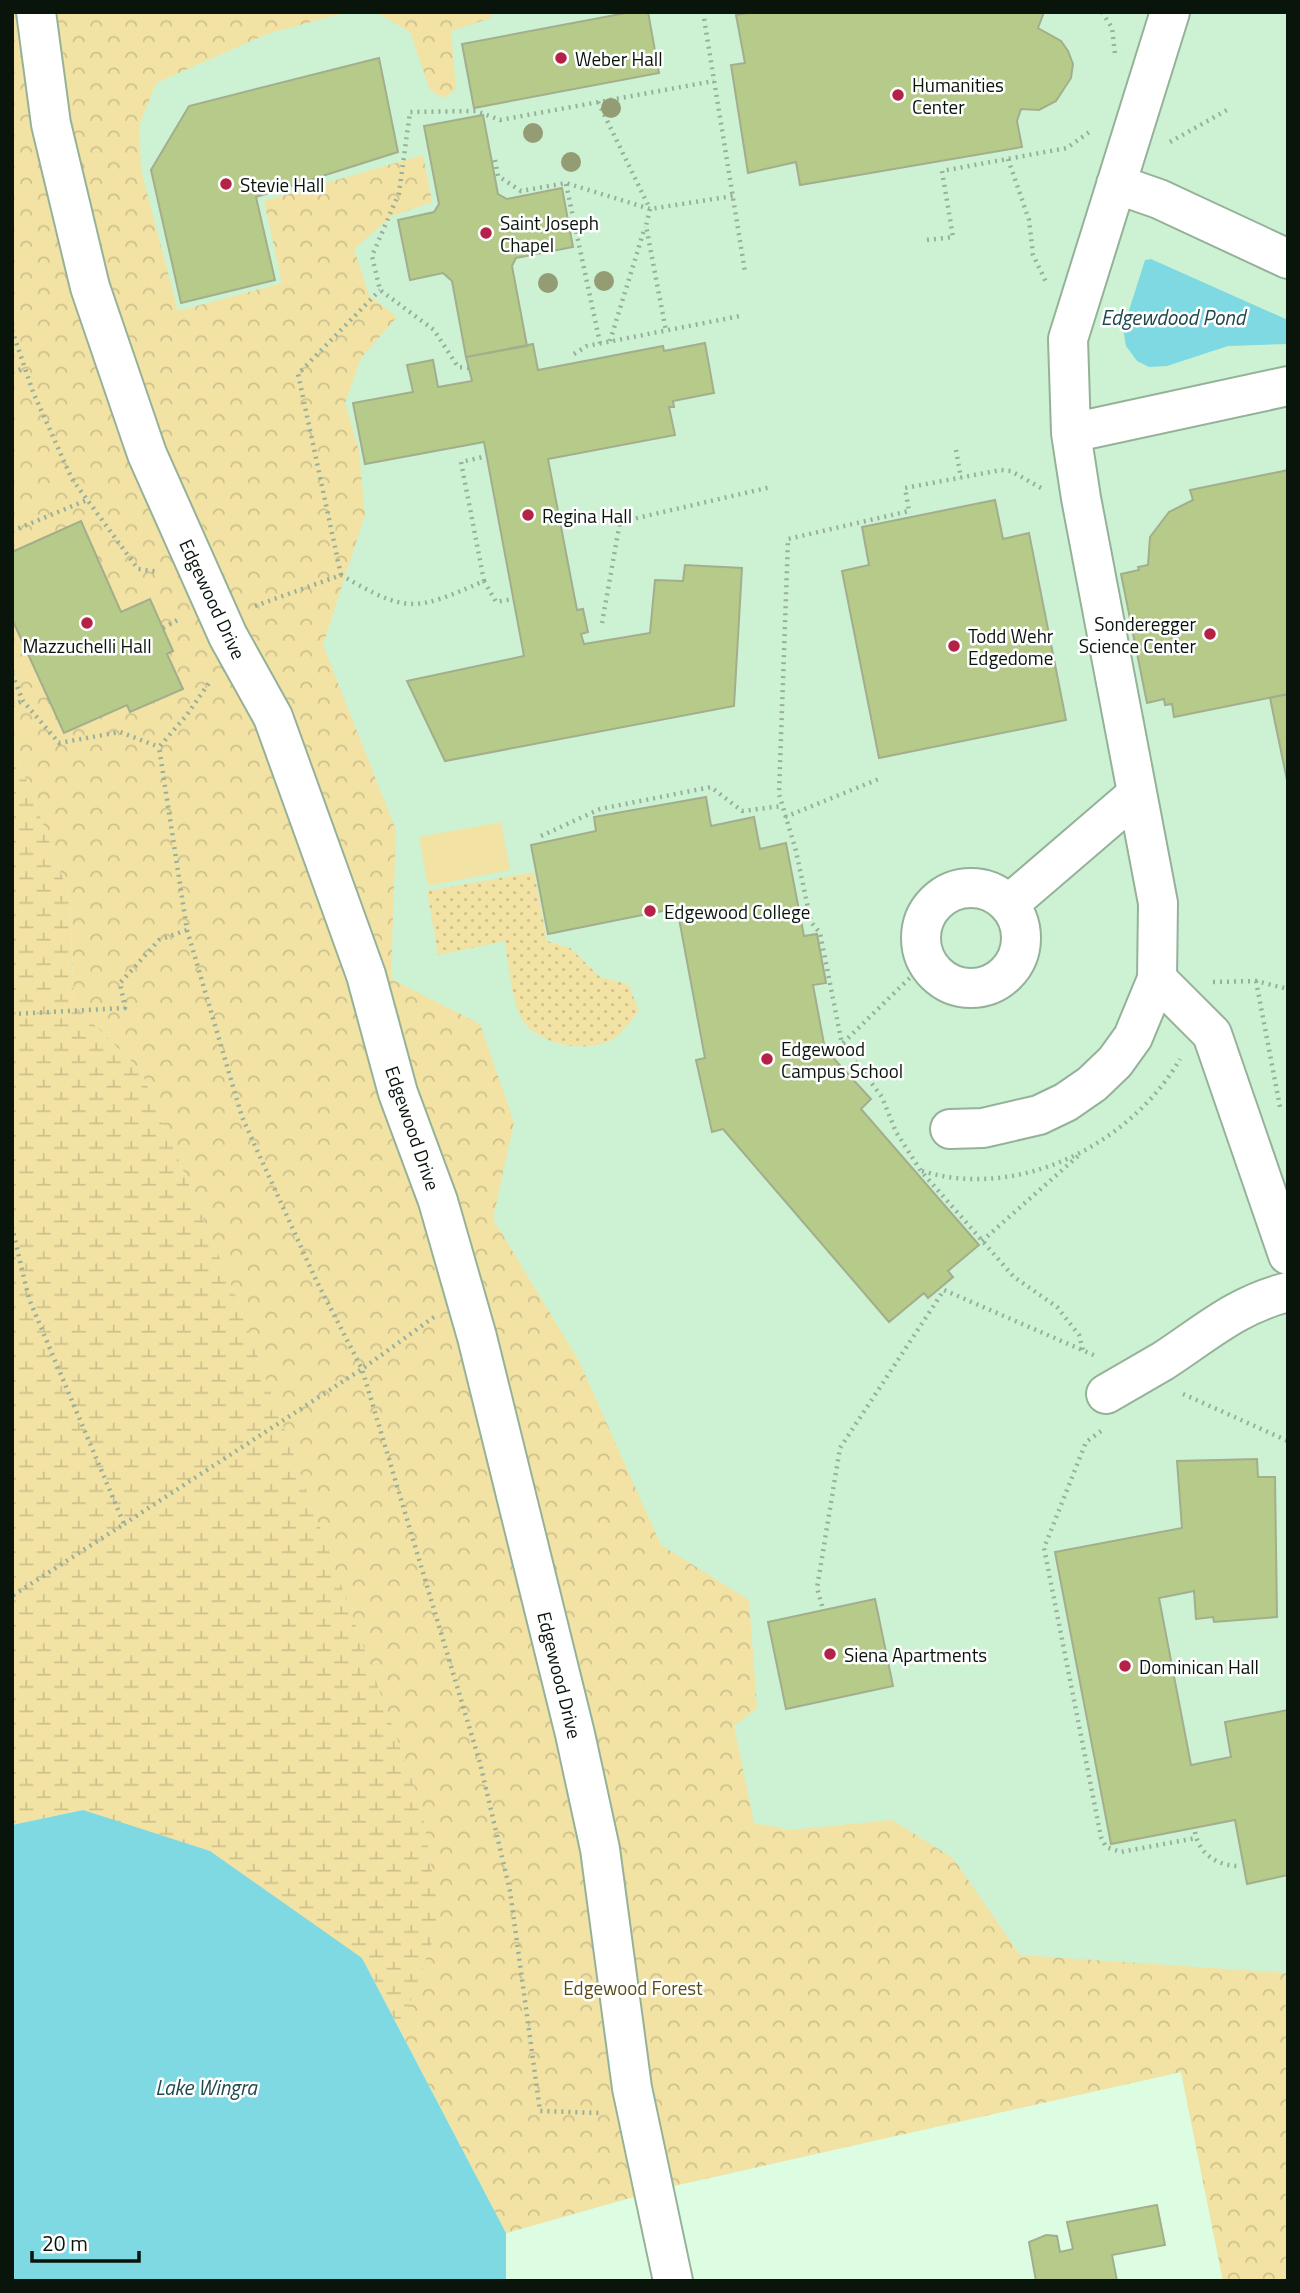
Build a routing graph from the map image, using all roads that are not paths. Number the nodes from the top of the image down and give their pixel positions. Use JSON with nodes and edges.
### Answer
{"nodes":[{"id":1,"x":36,"y":12,"type":"edge"},
{"id":2,"x":1170,"y":12,"type":"edge"},
{"id":3,"x":1115,"y":184,"type":"junction"},
{"id":4,"x":1288,"y":259,"type":"edge"},
{"id":5,"x":1288,"y":386,"type":"edge"},
{"id":6,"x":1072,"y":433,"type":"junction"},
{"id":7,"x":1136,"y":795,"type":"junction"},
{"id":8,"x":1009,"y":904,"type":"junction"},
{"id":9,"x":1157,"y":979,"type":"junction"},
{"id":10,"x":950,"y":1129,"type":"dead end"},
{"id":11,"x":1288,"y":1255,"type":"edge"},
{"id":12,"x":1288,"y":1292,"type":"edge"},
{"id":13,"x":1106,"y":1394,"type":"road end"},
{"id":14,"x":673,"y":2281,"type":"edge"}],
"edges":[{"from":1,"to":14,"type":"street","name":"Edgewood Drive"},
{"from":2,"to":3,"type":"street"},
{"from":3,"to":4,"type":"street"},
{"from":3,"to":6,"type":"street"},
{"from":5,"to":6,"type":"street"},
{"from":6,"to":7,"type":"street"},
{"from":7,"to":8,"type":"street"},
{"from":7,"to":9,"type":"street"},
{"from":8,"to":8,"type":"street"},
{"from":9,"to":10,"type":"street"},
{"from":9,"to":11,"type":"street"},
{"from":12,"to":13,"type":"street"}]}
